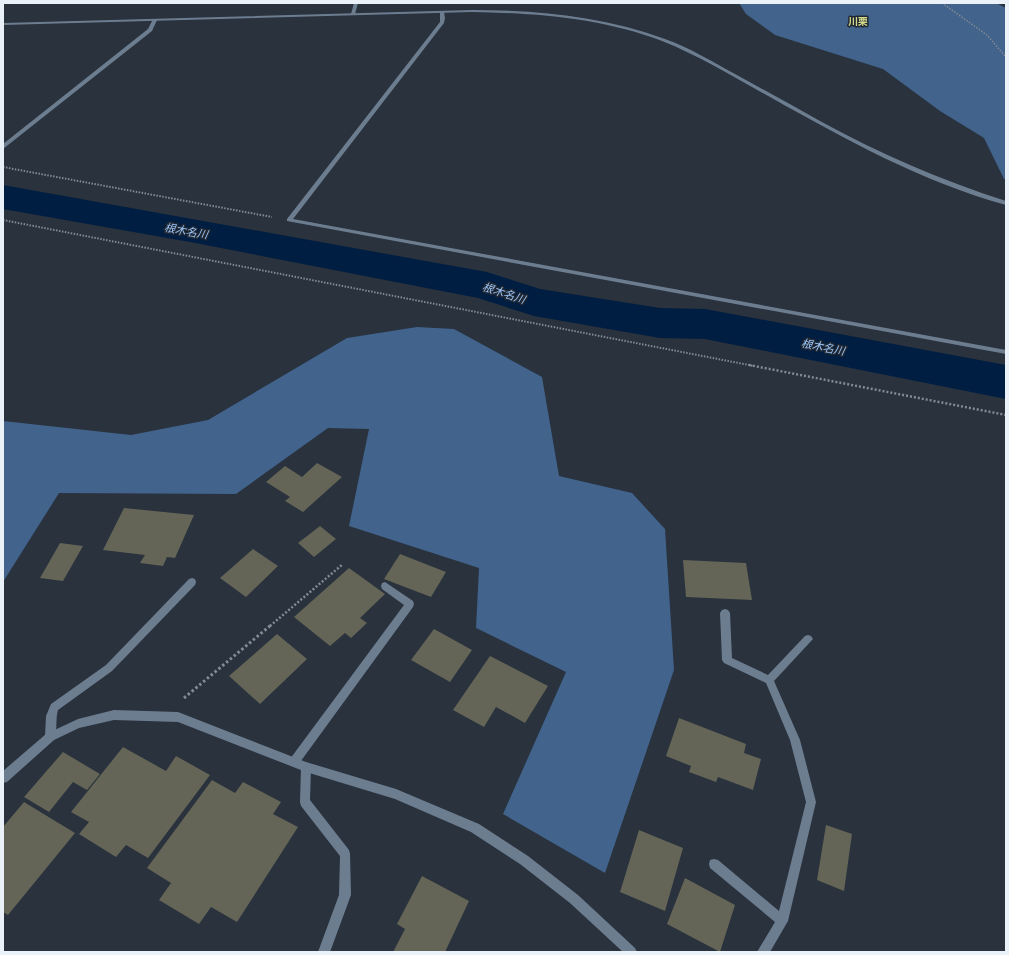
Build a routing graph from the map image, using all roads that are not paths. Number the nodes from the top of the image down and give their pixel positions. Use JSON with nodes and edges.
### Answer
{"nodes":[{"id":1,"x":356,"y":3,"type":"edge"},
{"id":2,"x":442,"y":12,"type":"junction"},
{"id":3,"x":353,"y":14,"type":"junction"},
{"id":4,"x":155,"y":20,"type":"junction"},
{"id":5,"x":3,"y":24,"type":"edge"},
{"id":6,"x":3,"y":147,"type":"edge"},
{"id":7,"x":1006,"y":203,"type":"edge"},
{"id":8,"x":1006,"y":352,"type":"edge"},
{"id":9,"x":192,"y":582,"type":"dead end"},
{"id":10,"x":385,"y":586,"type":"dead end"},
{"id":11,"x":725,"y":613,"type":"dead end"},
{"id":12,"x":808,"y":639,"type":"dead end"},
{"id":13,"x":769,"y":680,"type":"junction"},
{"id":14,"x":50,"y":737,"type":"junction"},
{"id":15,"x":294,"y":762,"type":"junction"},
{"id":16,"x":306,"y":767,"type":"junction"},
{"id":17,"x":3,"y":778,"type":"edge"},
{"id":18,"x":714,"y":864,"type":"dead end"},
{"id":19,"x":782,"y":921,"type":"junction"},
{"id":20,"x":324,"y":952,"type":"edge"},
{"id":21,"x":631,"y":952,"type":"edge"},
{"id":22,"x":763,"y":952,"type":"edge"}],
"edges":[{"from":1,"to":3,"type":"street"},
{"from":2,"to":3,"type":"street"},
{"from":2,"to":7,"type":"street"},
{"from":2,"to":8,"type":"street"},
{"from":3,"to":4,"type":"street"},
{"from":4,"to":5,"type":"street"},
{"from":4,"to":6,"type":"street"},
{"from":9,"to":14,"type":"street"},
{"from":10,"to":15,"type":"street"},
{"from":11,"to":13,"type":"street"},
{"from":12,"to":13,"type":"street"},
{"from":13,"to":19,"type":"street"},
{"from":14,"to":15,"type":"street"},
{"from":14,"to":17,"type":"street"},
{"from":15,"to":16,"type":"street"},
{"from":16,"to":20,"type":"street"},
{"from":16,"to":21,"type":"street"},
{"from":18,"to":19,"type":"street"},
{"from":19,"to":22,"type":"street"}]}
